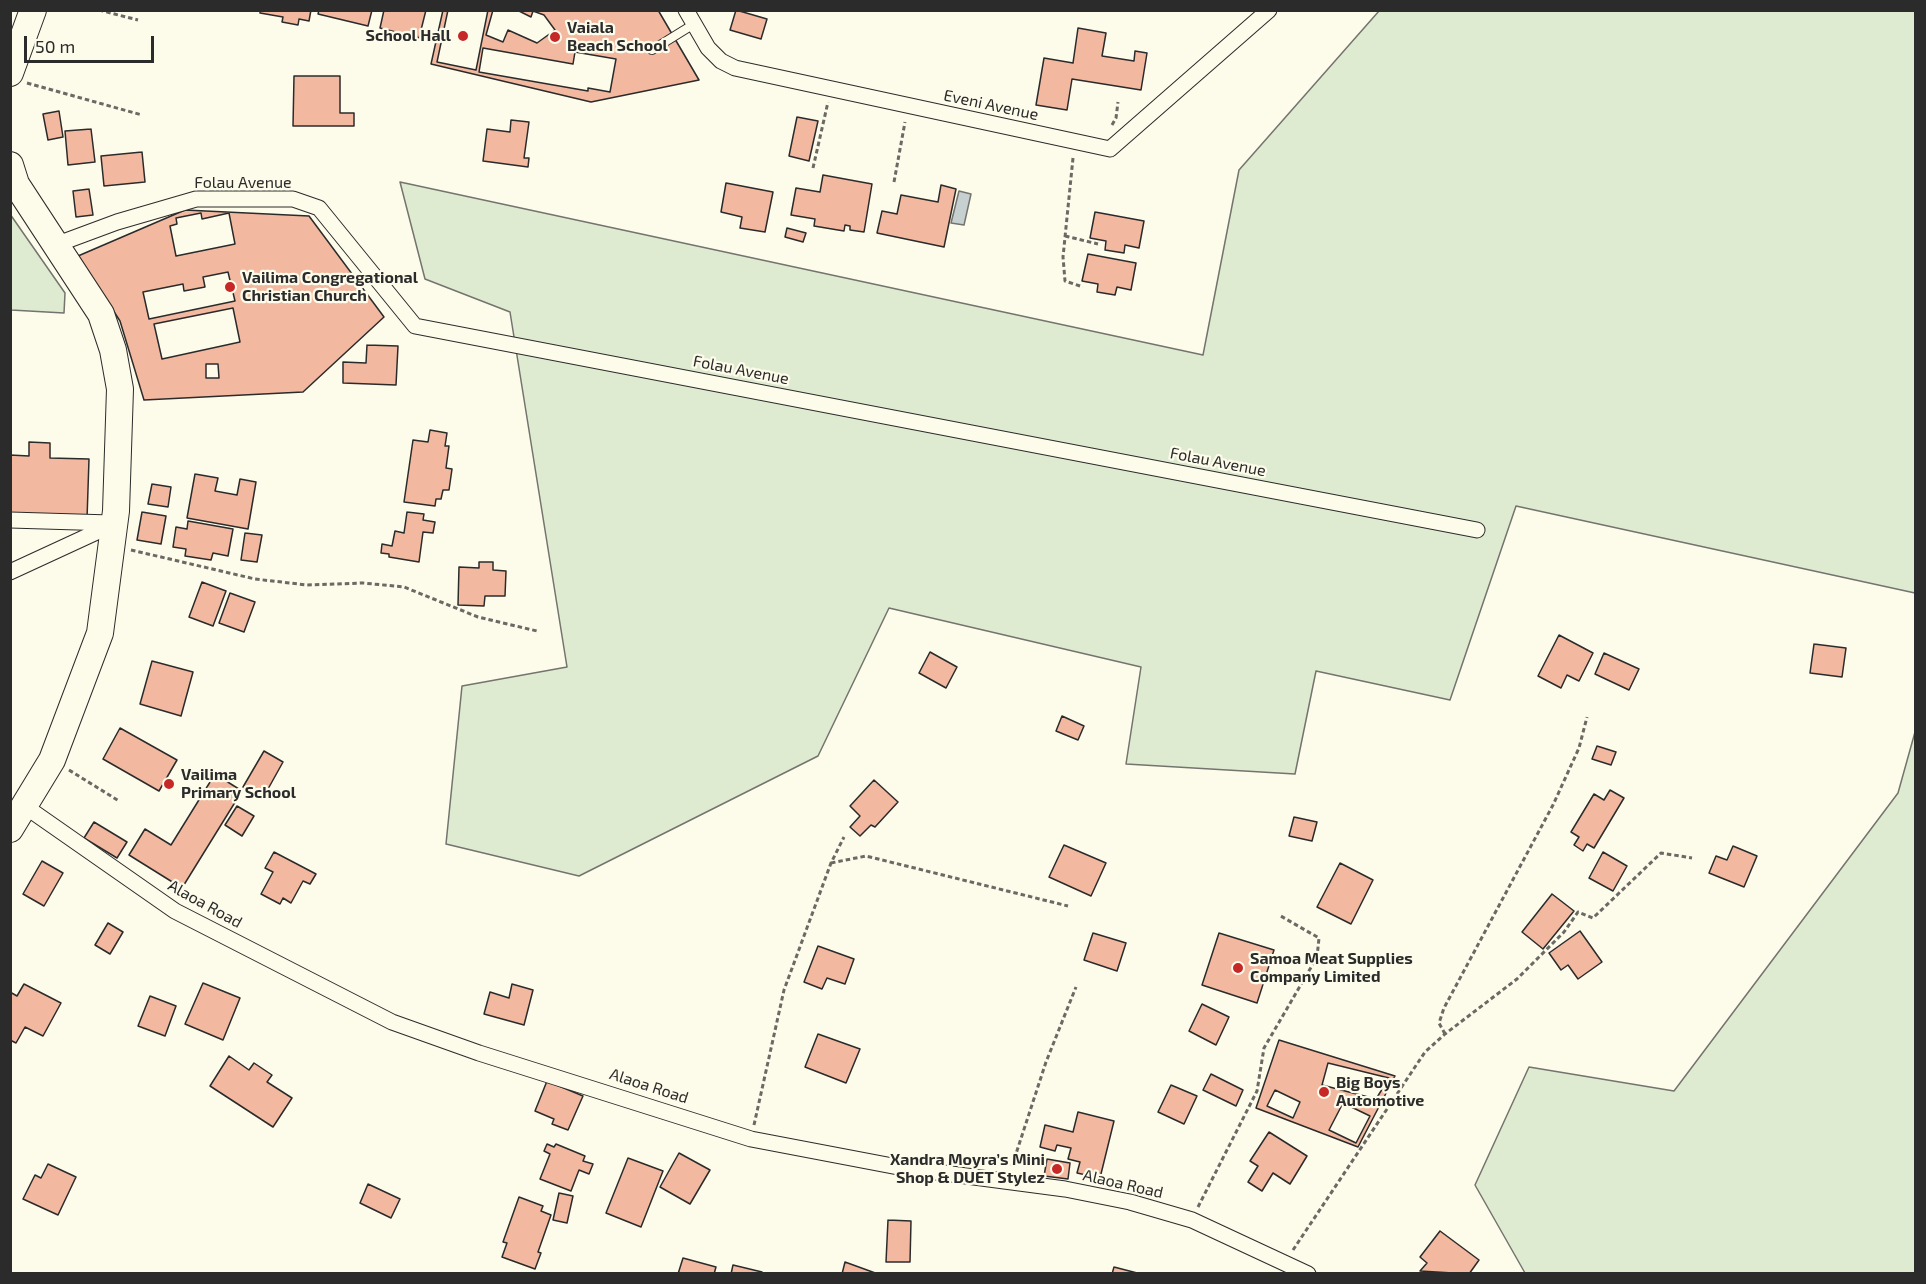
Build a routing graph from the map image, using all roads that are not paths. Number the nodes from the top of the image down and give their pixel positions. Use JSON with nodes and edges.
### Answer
{"nodes":[{"id":1,"x":33,"y":10,"type":"edge"},
{"id":2,"x":1269,"y":10,"type":"edge"},
{"id":3,"x":690,"y":17,"type":"edge"},
{"id":4,"x":15,"y":46,"type":"edge"},
{"id":5,"x":652,"y":50,"type":"dead end"},
{"id":6,"x":16,"y":77,"type":"edge"},
{"id":7,"x":10,"y":165,"type":"edge"},
{"id":8,"x":55,"y":245,"type":"junction"},
{"id":9,"x":10,"y":520,"type":"edge"},
{"id":10,"x":1477,"y":530,"type":"dead end"},
{"id":11,"x":113,"y":535,"type":"junction"},
{"id":12,"x":10,"y":572,"type":"edge"},
{"id":13,"x":26,"y":807,"type":"junction"},
{"id":14,"x":10,"y":829,"type":"edge"},
{"id":15,"x":1308,"y":1274,"type":"edge"}],
"edges":[{"from":1,"to":4,"type":"main road"},
{"from":2,"to":3,"type":"street","name":"Eveni Avenue"},
{"from":3,"to":5,"type":"lane"},
{"from":4,"to":6,"type":"main road"},
{"from":7,"to":8,"type":"main road"},
{"from":8,"to":10,"type":"street","name":"Folau Avenue"},
{"from":8,"to":11,"type":"main road"},
{"from":9,"to":11,"type":"street"},
{"from":11,"to":12,"type":"street"},
{"from":11,"to":13,"type":"main road"},
{"from":13,"to":14,"type":"main road"},
{"from":13,"to":15,"type":"street","name":"Alaoa Road"}]}
